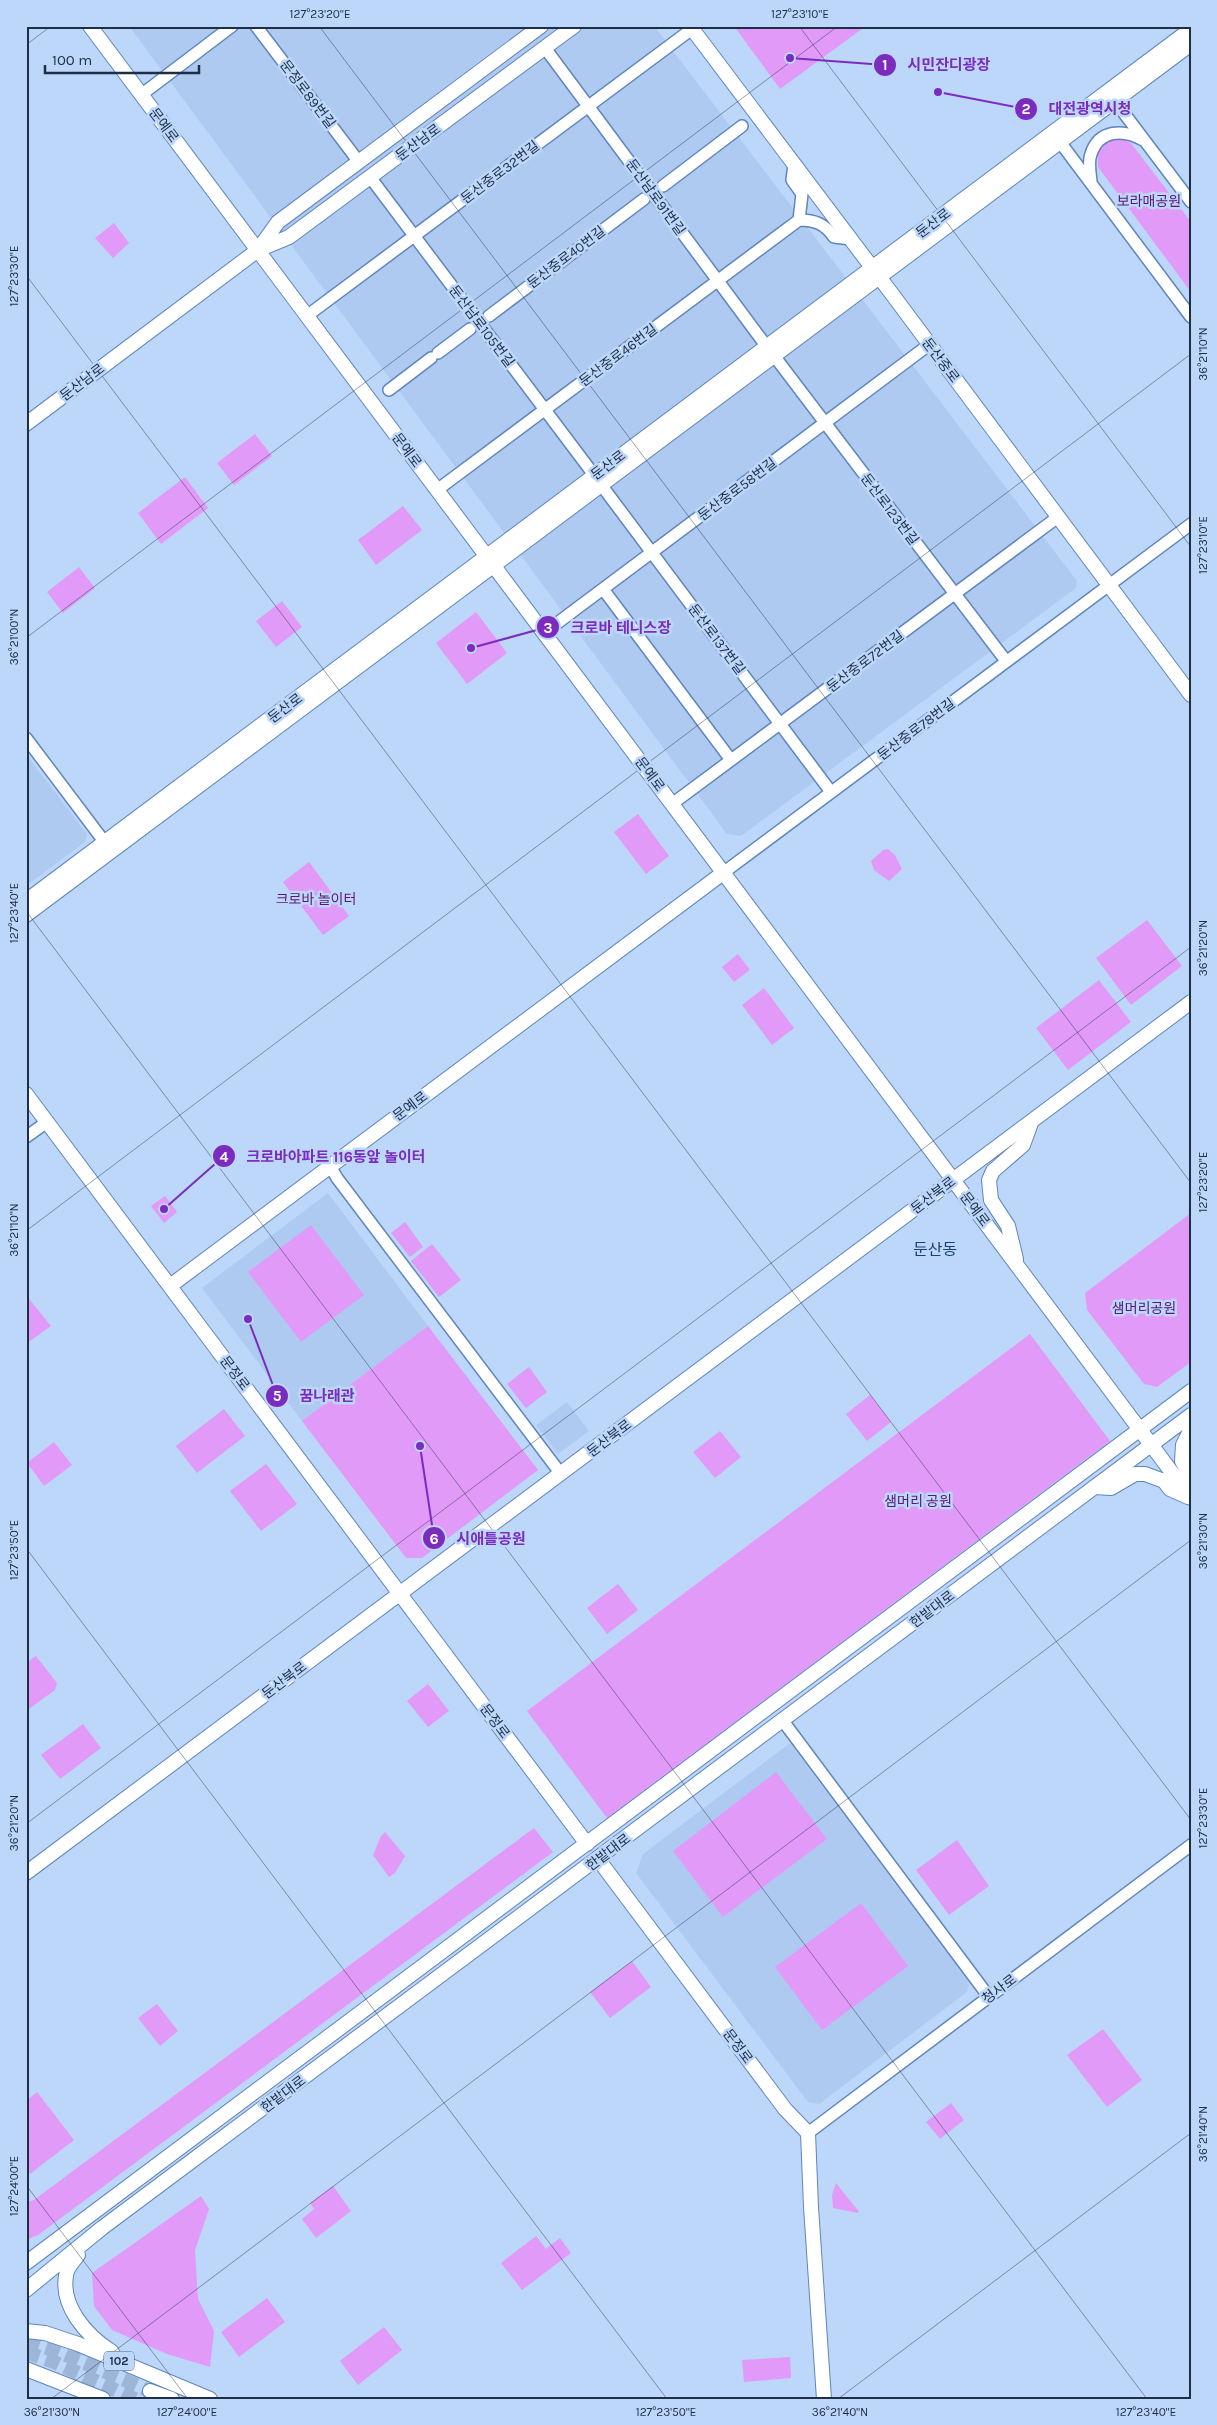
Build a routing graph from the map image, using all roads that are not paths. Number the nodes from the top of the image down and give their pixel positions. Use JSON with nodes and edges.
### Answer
{"nodes":[{"id":1,"x":90,"y":26,"type":"edge"},
{"id":2,"x":232,"y":26,"type":"edge"},
{"id":3,"x":256,"y":26,"type":"edge"},
{"id":4,"x":574,"y":26,"type":"edge"},
{"id":5,"x":535,"y":28,"type":"edge"},
{"id":6,"x":691,"y":28,"type":"edge"},
{"id":7,"x":1191,"y":29,"type":"edge"},
{"id":8,"x":1191,"y":44,"type":"edge"},
{"id":9,"x":545,"y":48,"type":"junction"},
{"id":10,"x":142,"y":94,"type":"junction"},
{"id":11,"x":1111,"y":96,"type":"junction"},
{"id":12,"x":588,"y":106,"type":"junction"},
{"id":13,"x":742,"y":126,"type":"dead end"},
{"id":14,"x":1145,"y":141,"type":"junction"},
{"id":15,"x":1060,"y":142,"type":"junction"},
{"id":16,"x":359,"y":162,"type":"junction"},
{"id":17,"x":794,"y":165,"type":"junction"},
{"id":18,"x":370,"y":177,"type":"junction"},
{"id":19,"x":1091,"y":183,"type":"junction"},
{"id":20,"x":663,"y":186,"type":"dead end"},
{"id":21,"x":644,"y":199,"type":"dead end"},
{"id":22,"x":1191,"y":202,"type":"edge"},
{"id":23,"x":799,"y":220,"type":"junction"},
{"id":24,"x":414,"y":236,"type":"junction"},
{"id":25,"x":851,"y":240,"type":"junction"},
{"id":26,"x":258,"y":250,"type":"junction"},
{"id":27,"x":876,"y":272,"type":"junction"},
{"id":28,"x":718,"y":281,"type":"junction"},
{"id":29,"x":308,"y":316,"type":"junction"},
{"id":30,"x":488,"y":316,"type":"dead end"},
{"id":31,"x":1191,"y":317,"type":"edge"},
{"id":32,"x":470,"y":329,"type":"dead end"},
{"id":33,"x":930,"y":344,"type":"junction"},
{"id":34,"x":771,"y":352,"type":"junction"},
{"id":35,"x":389,"y":390,"type":"dead end"},
{"id":36,"x":545,"y":409,"type":"junction"},
{"id":37,"x":825,"y":423,"type":"junction"},
{"id":38,"x":26,"y":424,"type":"edge"},
{"id":39,"x":598,"y":480,"type":"junction"},
{"id":40,"x":437,"y":490,"type":"junction"},
{"id":41,"x":1058,"y":517,"type":"junction"},
{"id":42,"x":1191,"y":524,"type":"edge"},
{"id":43,"x":652,"y":552,"type":"junction"},
{"id":44,"x":491,"y":561,"type":"junction"},
{"id":45,"x":1109,"y":585,"type":"junction"},
{"id":46,"x":603,"y":589,"type":"junction"},
{"id":47,"x":955,"y":594,"type":"junction"},
{"id":48,"x":544,"y":633,"type":"junction"},
{"id":49,"x":1006,"y":662,"type":"junction"},
{"id":50,"x":1191,"y":695,"type":"edge"},
{"id":51,"x":780,"y":724,"type":"junction"},
{"id":52,"x":26,"y":738,"type":"edge"},
{"id":53,"x":731,"y":760,"type":"junction"},
{"id":54,"x":831,"y":792,"type":"junction"},
{"id":55,"x":672,"y":804,"type":"junction"},
{"id":56,"x":108,"y":847,"type":"junction"},
{"id":57,"x":723,"y":873,"type":"junction"},
{"id":58,"x":26,"y":901,"type":"edge"},
{"id":59,"x":26,"y":915,"type":"edge"},
{"id":60,"x":1191,"y":1002,"type":"edge"},
{"id":61,"x":26,"y":1094,"type":"edge"},
{"id":62,"x":47,"y":1122,"type":"junction"},
{"id":63,"x":1031,"y":1122,"type":"junction"},
{"id":64,"x":26,"y":1137,"type":"edge"},
{"id":65,"x":330,"y":1166,"type":"junction"},
{"id":66,"x":953,"y":1180,"type":"junction"},
{"id":67,"x":1017,"y":1264,"type":"junction"},
{"id":68,"x":170,"y":1286,"type":"junction"},
{"id":69,"x":1191,"y":1390,"type":"edge"},
{"id":70,"x":1191,"y":1415,"type":"edge"},
{"id":71,"x":1139,"y":1429,"type":"junction"},
{"id":72,"x":1191,"y":1429,"type":"edge"},
{"id":73,"x":1151,"y":1445,"type":"junction"},
{"id":74,"x":561,"y":1474,"type":"junction"},
{"id":75,"x":1094,"y":1487,"type":"junction"},
{"id":76,"x":1191,"y":1498,"type":"edge"},
{"id":77,"x":400,"y":1594,"type":"junction"},
{"id":78,"x":783,"y":1721,"type":"junction"},
{"id":79,"x":587,"y":1844,"type":"junction"},
{"id":80,"x":1191,"y":1845,"type":"edge"},
{"id":81,"x":598,"y":1859,"type":"junction"},
{"id":82,"x":26,"y":1873,"type":"edge"},
{"id":83,"x":990,"y":1997,"type":"junction"},
{"id":84,"x":808,"y":2133,"type":"junction"},
{"id":85,"x":102,"y":2228,"type":"junction"},
{"id":86,"x":27,"y":2263,"type":"edge"},
{"id":87,"x":26,"y":2290,"type":"edge"},
{"id":88,"x":26,"y":2331,"type":"edge"},
{"id":89,"x":26,"y":2369,"type":"edge"},
{"id":90,"x":138,"y":2369,"type":"junction"},
{"id":91,"x":150,"y":2391,"type":"tunnel mouth"},
{"id":92,"x":103,"y":2399,"type":"edge"},
{"id":93,"x":172,"y":2399,"type":"edge"},
{"id":94,"x":210,"y":2399,"type":"edge"},
{"id":95,"x":824,"y":2399,"type":"edge"}],
"edges":[{"from":1,"to":10,"type":"main road","name":"문예로"},
{"from":2,"to":10,"type":"street"},
{"from":3,"to":16,"type":"street","name":"문정로89번길"},
{"from":4,"to":9,"type":"main road","name":"둔산남로"},
{"from":5,"to":16,"type":"main road","name":"둔산남로"},
{"from":6,"to":12,"type":"street","name":"둔산중로32번길"},
{"from":6,"to":17,"type":"main road","name":"둔산중로"},
{"from":7,"to":11,"type":"main road","name":"둔산로"},
{"from":8,"to":11,"type":"main road","name":"둔산로"},
{"from":9,"to":12,"type":"street","name":"둔산남로91번길"},
{"from":9,"to":18,"type":"main road","name":"둔산남로"},
{"from":10,"to":26,"type":"main road","name":"문예로"},
{"from":11,"to":14,"type":"street"},
{"from":11,"to":15,"type":"main road","name":"둔산로"},
{"from":11,"to":27,"type":"main road","name":"둔산로"},
{"from":12,"to":24,"type":"street","name":"둔산중로32번길"},
{"from":12,"to":28,"type":"street","name":"둔산남로91번길"},
{"from":13,"to":20,"type":"street"},
{"from":14,"to":19,"type":"street"},
{"from":14,"to":22,"type":"street"},
{"from":15,"to":19,"type":"street"},
{"from":15,"to":27,"type":"main road","name":"둔산로"},
{"from":16,"to":26,"type":"main road","name":"둔산남로"},
{"from":17,"to":23,"type":"street"},
{"from":17,"to":25,"type":"main road","name":"둔산중로"},
{"from":18,"to":24,"type":"street","name":"둔산남로105번길"},
{"from":18,"to":26,"type":"main road","name":"둔산남로"},
{"from":19,"to":31,"type":"street"},
{"from":21,"to":30,"type":"street","name":"둔산중로40번길"},
{"from":23,"to":25,"type":"street"},
{"from":23,"to":28,"type":"street","name":"둔산중로46번길"},
{"from":24,"to":29,"type":"street","name":"둔산중로32번길"},
{"from":24,"to":36,"type":"street","name":"둔산남로105번길"},
{"from":25,"to":27,"type":"main road","name":"둔산중로"},
{"from":26,"to":29,"type":"main road","name":"문예로"},
{"from":26,"to":38,"type":"main road","name":"둔산남로"},
{"from":27,"to":33,"type":"main road","name":"둔산중로"},
{"from":27,"to":34,"type":"main road","name":"둔산로"},
{"from":28,"to":34,"type":"street","name":"둔산남로91번길"},
{"from":28,"to":36,"type":"street","name":"둔산중로46번길"},
{"from":29,"to":40,"type":"main road","name":"문예로"},
{"from":32,"to":35,"type":"street"},
{"from":33,"to":37,"type":"street","name":"둔산중로58번길"},
{"from":33,"to":41,"type":"main road","name":"둔산중로"},
{"from":34,"to":37,"type":"street","name":"둔산로123번길"},
{"from":34,"to":39,"type":"main road","name":"둔산로"},
{"from":36,"to":39,"type":"street","name":"둔산남로105번길"},
{"from":36,"to":40,"type":"street","name":"둔산중로46번길"},
{"from":37,"to":43,"type":"street","name":"둔산중로58번길"},
{"from":37,"to":47,"type":"street","name":"둔산로123번길"},
{"from":39,"to":43,"type":"street","name":"둔산로137번길"},
{"from":39,"to":44,"type":"main road","name":"둔산로"},
{"from":40,"to":44,"type":"main road","name":"문예로"},
{"from":41,"to":45,"type":"main road","name":"둔산중로"},
{"from":41,"to":47,"type":"street","name":"둔산중로72번길"},
{"from":42,"to":45,"type":"street","name":"둔산중로78번길"},
{"from":43,"to":46,"type":"street","name":"둔산중로58번길"},
{"from":43,"to":51,"type":"street","name":"둔산로137번길"},
{"from":44,"to":48,"type":"main road","name":"문예로"},
{"from":44,"to":56,"type":"main road","name":"둔산로"},
{"from":45,"to":49,"type":"street","name":"둔산중로78번길"},
{"from":45,"to":50,"type":"main road","name":"둔산중로"},
{"from":46,"to":48,"type":"street","name":"둔산중로58번길"},
{"from":46,"to":53,"type":"street"},
{"from":47,"to":49,"type":"street","name":"둔산로123번길"},
{"from":47,"to":51,"type":"street","name":"둔산중로72번길"},
{"from":48,"to":55,"type":"main road","name":"문예로"},
{"from":49,"to":54,"type":"street","name":"둔산중로78번길"},
{"from":51,"to":53,"type":"street","name":"둔산중로72번길"},
{"from":51,"to":54,"type":"street","name":"둔산로137번길"},
{"from":52,"to":56,"type":"street"},
{"from":53,"to":55,"type":"street","name":"둔산중로72번길"},
{"from":54,"to":57,"type":"street","name":"둔산중로78번길"},
{"from":55,"to":57,"type":"main road","name":"문예로"},
{"from":56,"to":58,"type":"main road","name":"둔산로"},
{"from":56,"to":59,"type":"main road","name":"둔산로"},
{"from":57,"to":65,"type":"main road","name":"문예로"},
{"from":57,"to":66,"type":"main road","name":"문예로"},
{"from":60,"to":63,"type":"main road","name":"둔산북로"},
{"from":61,"to":62,"type":"main road","name":"문정로"},
{"from":62,"to":64,"type":"street"},
{"from":62,"to":68,"type":"main road","name":"문정로"},
{"from":63,"to":66,"type":"main road","name":"둔산북로"},
{"from":63,"to":67,"type":"main road"},
{"from":65,"to":68,"type":"main road","name":"문예로"},
{"from":65,"to":74,"type":"street"},
{"from":66,"to":67,"type":"main road","name":"문예로"},
{"from":66,"to":74,"type":"main road","name":"둔산북로"},
{"from":67,"to":71,"type":"main road","name":"문예로"},
{"from":68,"to":77,"type":"main road","name":"문정로"},
{"from":69,"to":71,"type":"main road","name":"한밭대로"},
{"from":70,"to":73,"type":"main road","name":"한밭대로"},
{"from":71,"to":73,"type":"main road","name":"문예로"},
{"from":71,"to":79,"type":"main road","name":"한밭대로"},
{"from":72,"to":76,"type":"main road"},
{"from":73,"to":75,"type":"main road","name":"한밭대로"},
{"from":73,"to":76,"type":"main road","name":"문예로"},
{"from":74,"to":77,"type":"main road","name":"둔산북로"},
{"from":75,"to":76,"type":"main road"},
{"from":75,"to":78,"type":"main road","name":"한밭대로"},
{"from":77,"to":79,"type":"main road","name":"문정로"},
{"from":77,"to":82,"type":"main road","name":"둔산북로"},
{"from":78,"to":81,"type":"main road","name":"한밭대로"},
{"from":78,"to":83,"type":"street"},
{"from":79,"to":81,"type":"street","name":"문정로"},
{"from":79,"to":86,"type":"main road","name":"한밭대로"},
{"from":80,"to":83,"type":"street","name":"청사로"},
{"from":81,"to":84,"type":"main road","name":"문정로"},
{"from":81,"to":85,"type":"main road","name":"한밭대로"},
{"from":83,"to":84,"type":"street","name":"청사로"},
{"from":84,"to":95,"type":"main road"},
{"from":85,"to":87,"type":"main road","name":"한밭대로"},
{"from":85,"to":90,"type":"main road"},
{"from":88,"to":90,"type":"main road","number":"102"},
{"from":89,"to":92,"type":"main road"},
{"from":90,"to":94,"type":"main road","number":"102"},
{"from":91,"to":93,"type":"main road"}]}
